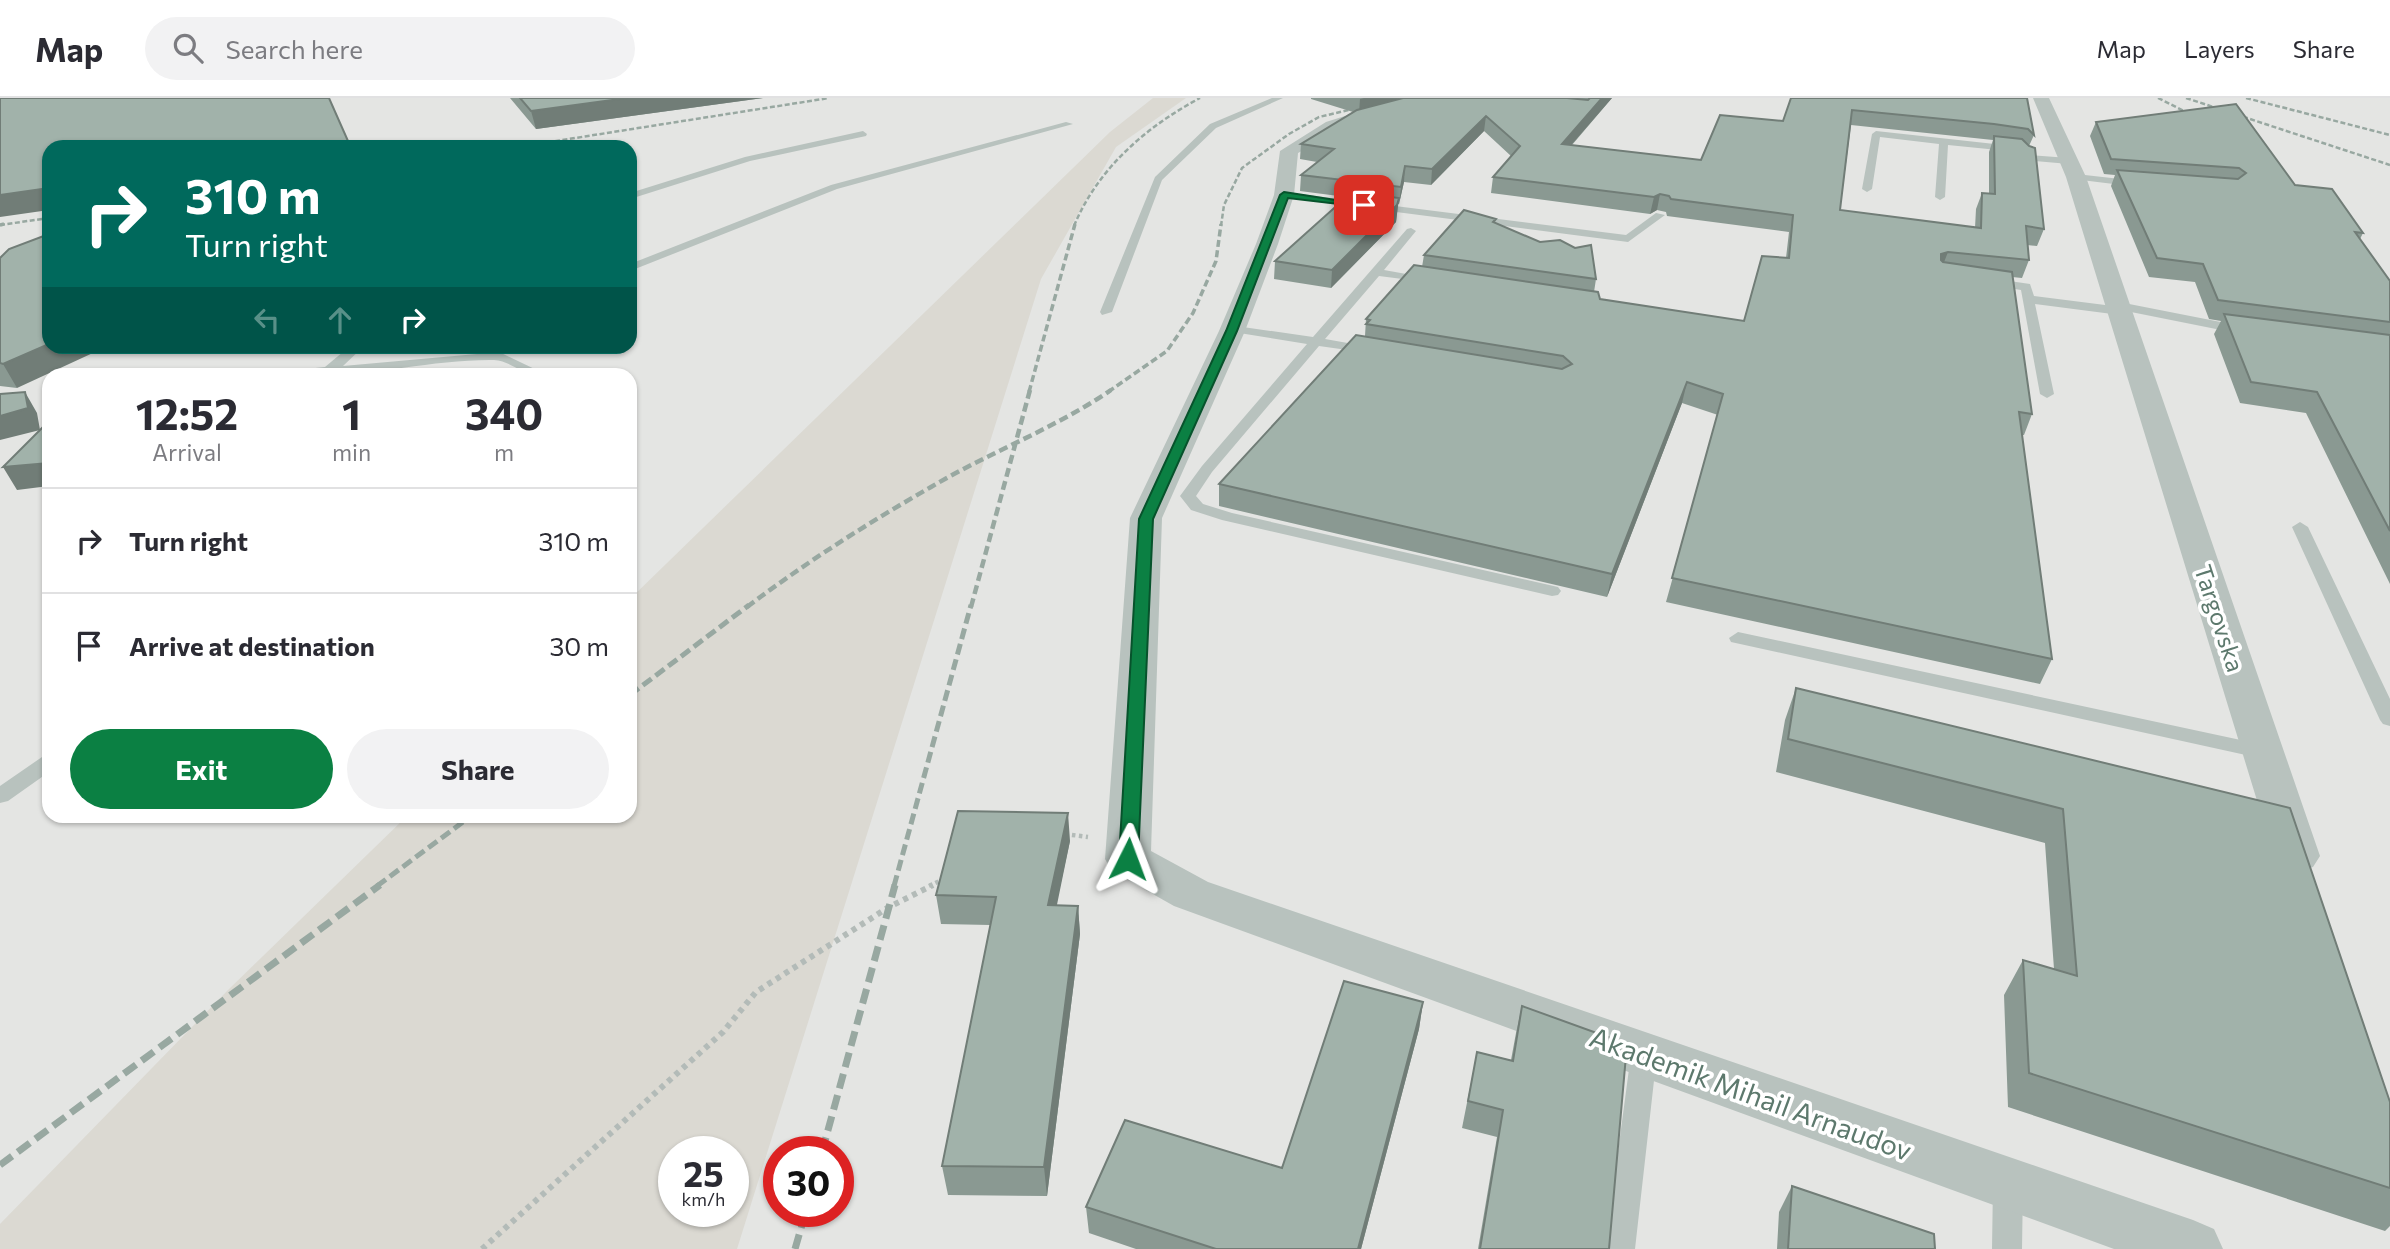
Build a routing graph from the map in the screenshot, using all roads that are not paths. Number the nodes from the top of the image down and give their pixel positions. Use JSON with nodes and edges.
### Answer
{"nodes":[{"id":1,"x":1279,"y":98,"type":"edge"},
{"id":2,"x":2041,"y":98,"type":"edge"},
{"id":3,"x":1353,"y":119,"type":"edge"},
{"id":4,"x":1069,"y":124,"type":"dead end"},
{"id":5,"x":863,"y":134,"type":"dead end"},
{"id":6,"x":1944,"y":141,"type":"junction"},
{"id":7,"x":2073,"y":169,"type":"junction"},
{"id":8,"x":2154,"y":185,"type":"edge"},
{"id":9,"x":1867,"y":189,"type":"dead end"},
{"id":10,"x":637,"y":194,"type":"edge"},
{"id":11,"x":1284,"y":195,"type":"junction"},
{"id":12,"x":1940,"y":197,"type":"dead end"},
{"id":13,"x":1660,"y":215,"type":"edge"},
{"id":14,"x":1411,"y":231,"type":"dead end"},
{"id":15,"x":637,"y":265,"type":"edge"},
{"id":16,"x":1376,"y":272,"type":"junction"},
{"id":17,"x":1978,"y":281,"type":"edge"},
{"id":18,"x":1444,"y":283,"type":"edge"},
{"id":19,"x":2028,"y":299,"type":"junction"},
{"id":20,"x":2120,"y":309,"type":"junction"},
{"id":21,"x":1106,"y":312,"type":"dead end"},
{"id":22,"x":1233,"y":328,"type":"junction"},
{"id":23,"x":2260,"y":333,"type":"edge"},
{"id":24,"x":1316,"y":342,"type":"junction"},
{"id":25,"x":1384,"y":353,"type":"edge"},
{"id":26,"x":349,"y":354,"type":"edge"},
{"id":27,"x":479,"y":354,"type":"edge"},
{"id":28,"x":508,"y":354,"type":"edge"},
{"id":29,"x":332,"y":368,"type":"edge"},
{"id":30,"x":366,"y":368,"type":"edge"},
{"id":31,"x":529,"y":368,"type":"edge"},
{"id":32,"x":2047,"y":394,"type":"dead end"},
{"id":33,"x":2300,"y":527,"type":"dead end"},
{"id":34,"x":1552,"y":591,"type":"dead end"},
{"id":35,"x":1738,"y":638,"type":"dead end"},
{"id":36,"x":2390,"y":720,"type":"edge"},
{"id":37,"x":2264,"y":752,"type":"junction"},
{"id":38,"x":42,"y":767,"type":"edge"},
{"id":39,"x":0,"y":796,"type":"edge"},
{"id":40,"x":2306,"y":882,"type":"edge"},
{"id":41,"x":1644,"y":1054,"type":"junction"},
{"id":42,"x":2008,"y":1184,"type":"junction"},
{"id":43,"x":1620,"y":1249,"type":"edge"},
{"id":44,"x":2007,"y":1249,"type":"edge"},
{"id":45,"x":2193,"y":1249,"type":"edge"}],
"edges":[{"from":1,"to":21,"type":"lane"},
{"from":2,"to":7,"type":"street","name":"Targovska"},
{"from":3,"to":11,"type":"street"},
{"from":4,"to":15,"type":"lane"},
{"from":5,"to":10,"type":"lane"},
{"from":6,"to":7,"type":"lane"},
{"from":6,"to":9,"type":"lane"},
{"from":6,"to":12,"type":"lane"},
{"from":7,"to":8,"type":"lane"},
{"from":7,"to":20,"type":"street","name":"Targovska"},
{"from":11,"to":13,"type":"lane"},
{"from":11,"to":22,"type":"street"},
{"from":14,"to":16,"type":"lane"},
{"from":16,"to":18,"type":"lane"},
{"from":16,"to":24,"type":"lane"},
{"from":17,"to":19,"type":"lane"},
{"from":19,"to":20,"type":"lane"},
{"from":19,"to":32,"type":"lane"},
{"from":20,"to":23,"type":"lane"},
{"from":20,"to":37,"type":"street","name":"Targovska"},
{"from":22,"to":24,"type":"lane"},
{"from":22,"to":41,"type":"street","name":"Akademik Mihail Arnaudov"},
{"from":24,"to":25,"type":"lane"},
{"from":24,"to":34,"type":"lane"},
{"from":26,"to":29,"type":"lane"},
{"from":27,"to":30,"type":"lane"},
{"from":28,"to":31,"type":"lane"},
{"from":33,"to":36,"type":"lane"},
{"from":35,"to":37,"type":"lane"},
{"from":37,"to":40,"type":"street","name":"Targovska"},
{"from":38,"to":39,"type":"lane"},
{"from":41,"to":42,"type":"street","name":"Akademik Mihail Arnaudov"},
{"from":41,"to":43,"type":"lane"},
{"from":42,"to":44,"type":"lane"},
{"from":42,"to":45,"type":"street","name":"Akademik Mihail Arnaudov"}]}
